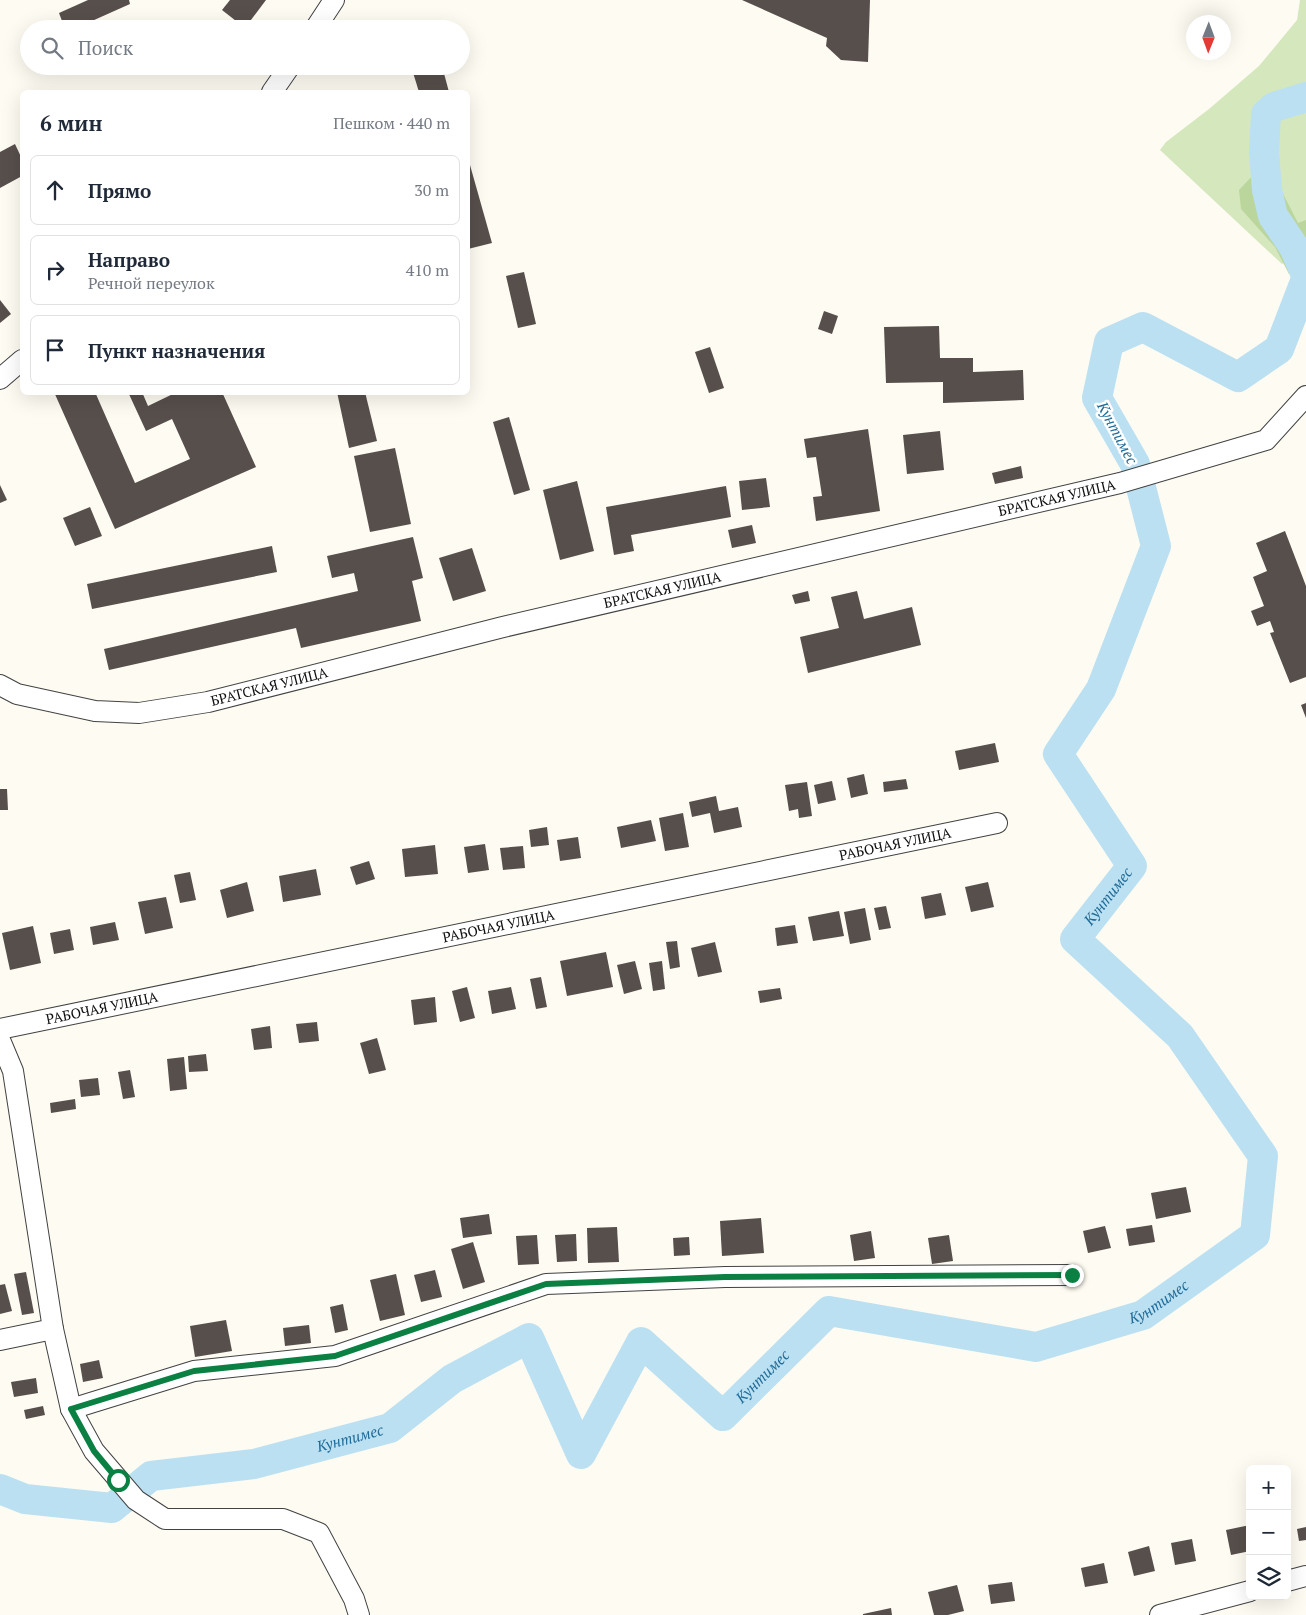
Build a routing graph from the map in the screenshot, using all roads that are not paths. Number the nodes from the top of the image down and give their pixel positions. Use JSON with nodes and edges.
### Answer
{"nodes":[{"id":1,"x":334,"y":0,"type":"edge"},
{"id":2,"x":321,"y":20,"type":"edge"},
{"id":3,"x":284,"y":75,"type":"edge"},
{"id":4,"x":273,"y":90,"type":"edge"},
{"id":5,"x":20,"y":362,"type":"edge"},
{"id":6,"x":0,"y":378,"type":"edge"},
{"id":7,"x":1306,"y":396,"type":"edge"},
{"id":8,"x":0,"y":685,"type":"edge"},
{"id":9,"x":997,"y":823,"type":"dead end"},
{"id":10,"x":0,"y":1029,"type":"edge"},
{"id":11,"x":0,"y":1040,"type":"edge"},
{"id":12,"x":1072,"y":1275,"type":"dead end"},
{"id":13,"x":53,"y":1329,"type":"junction"},
{"id":14,"x":0,"y":1340,"type":"edge"},
{"id":15,"x":71,"y":1409,"type":"junction"},
{"id":16,"x":1306,"y":1576,"type":"edge"},
{"id":17,"x":1291,"y":1580,"type":"edge"},
{"id":18,"x":1246,"y":1592,"type":"edge"},
{"id":19,"x":359,"y":1615,"type":"edge"},
{"id":20,"x":1160,"y":1615,"type":"edge"}],
"edges":[{"from":1,"to":2,"type":"street"},
{"from":3,"to":4,"type":"street"},
{"from":5,"to":6,"type":"street"},
{"from":7,"to":8,"type":"street","name":"БРАТСКАЯ УЛИЦА"},
{"from":9,"to":10,"type":"street","name":"РАБОЧАЯ УЛИЦА"},
{"from":11,"to":13,"type":"street"},
{"from":12,"to":15,"type":"street"},
{"from":13,"to":14,"type":"street"},
{"from":13,"to":15,"type":"street"},
{"from":15,"to":19,"type":"street"},
{"from":16,"to":17,"type":"street"},
{"from":18,"to":20,"type":"street"}]}
